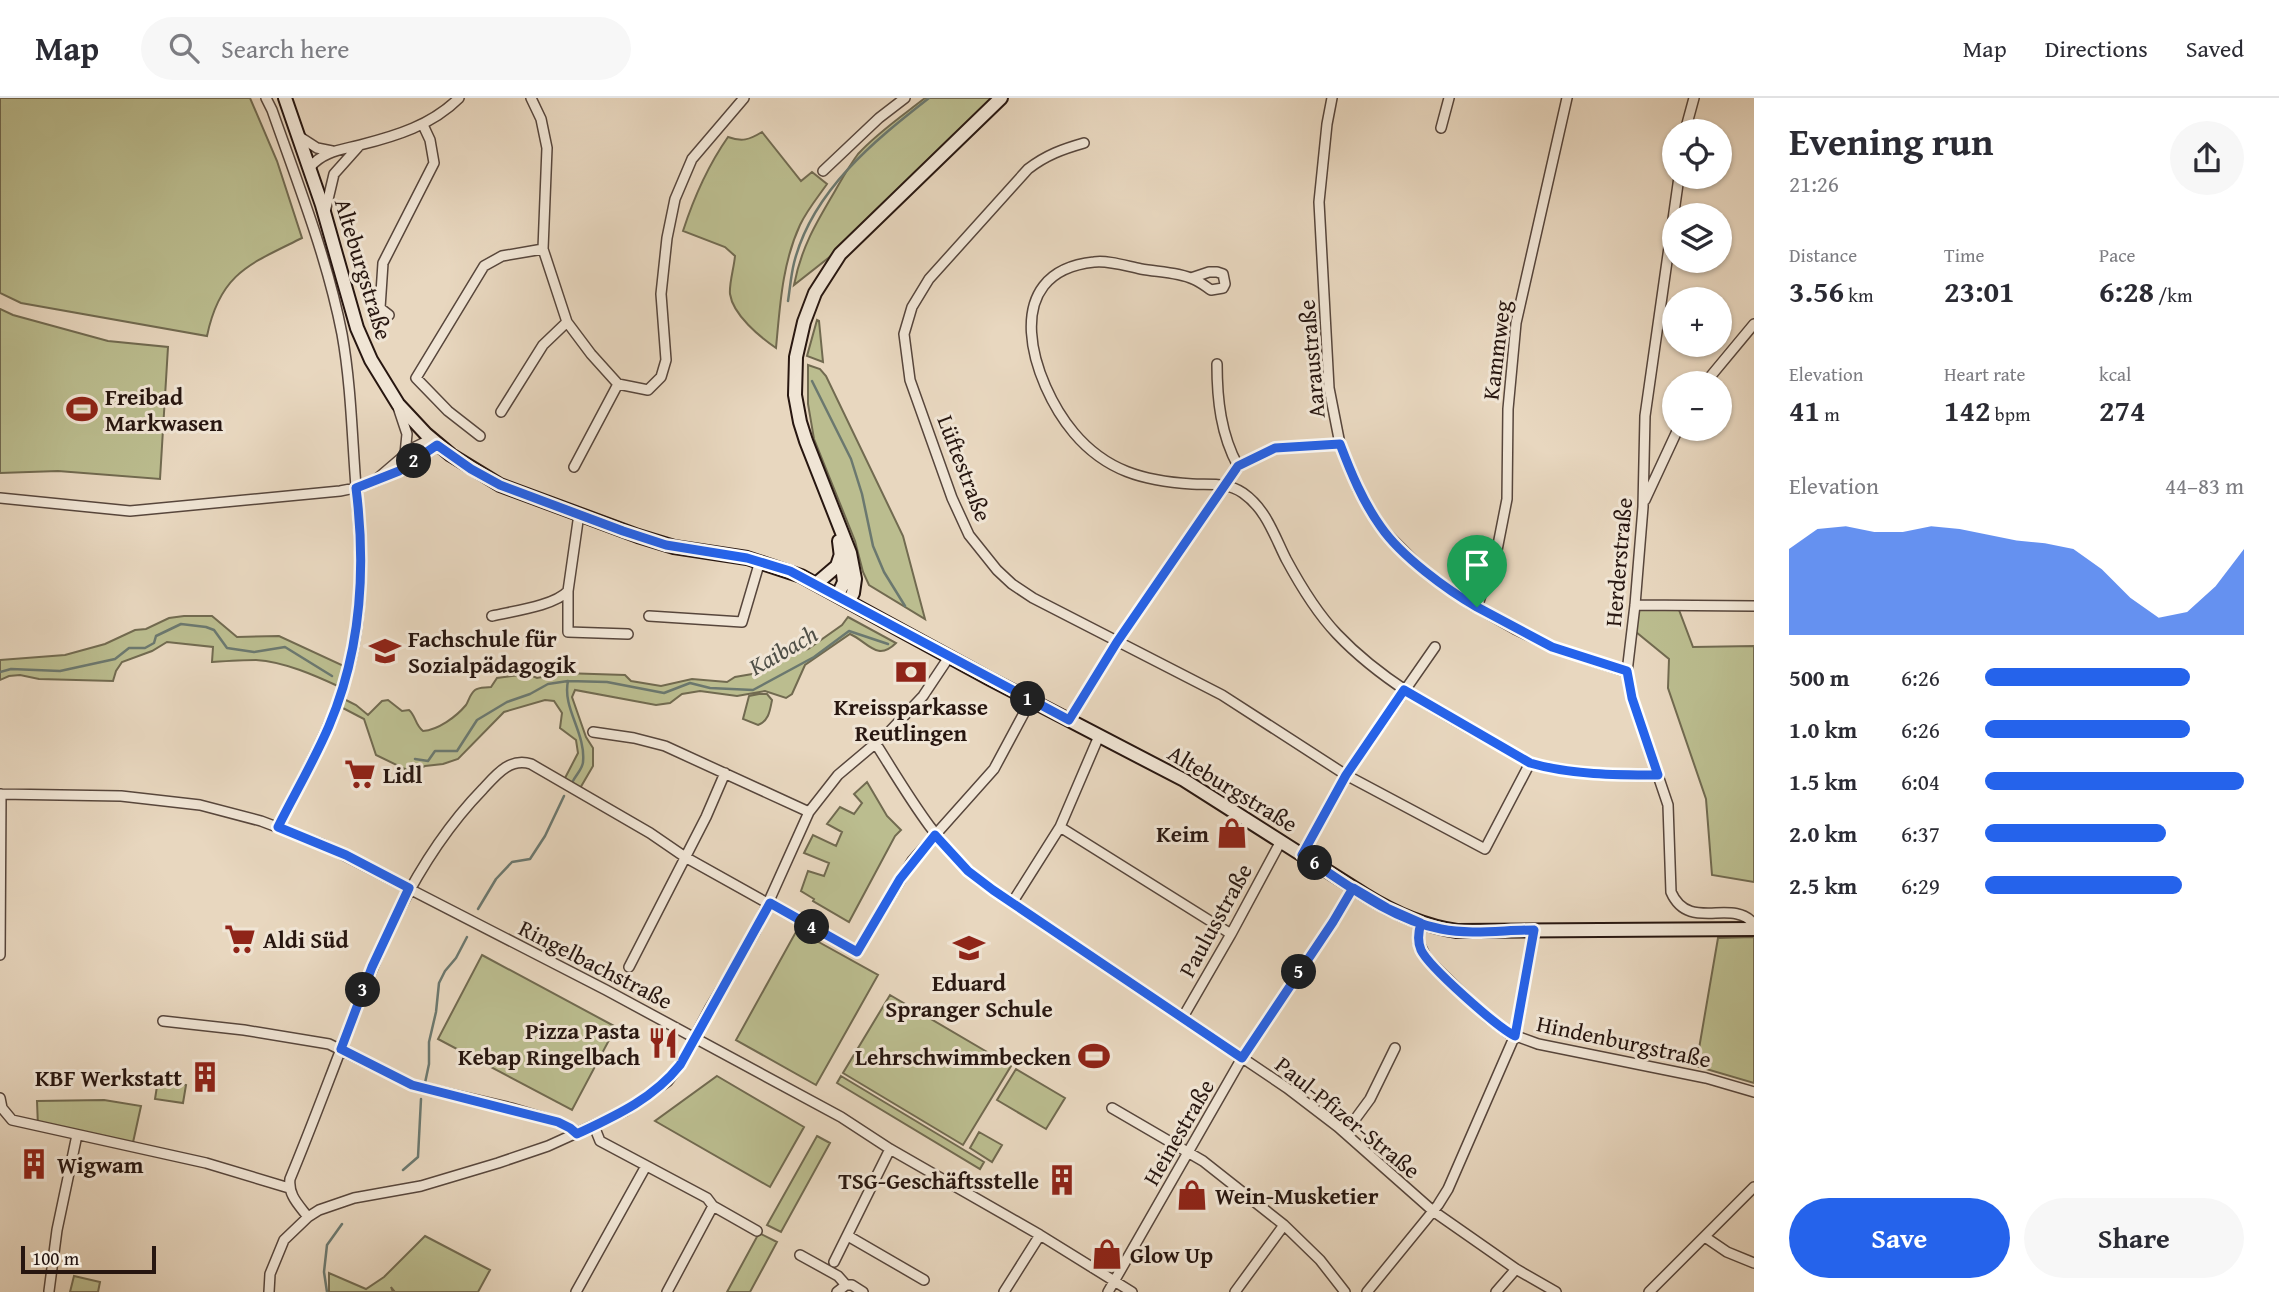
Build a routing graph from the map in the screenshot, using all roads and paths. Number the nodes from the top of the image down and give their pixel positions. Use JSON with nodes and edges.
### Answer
{"nodes":[{"id":1,"x":266,"y":98,"type":"edge"},
{"id":2,"x":285,"y":98,"type":"edge"},
{"id":3,"x":459,"y":98,"type":"edge"},
{"id":4,"x":531,"y":98,"type":"edge"},
{"id":5,"x":744,"y":98,"type":"edge"},
{"id":6,"x":905,"y":98,"type":"edge"},
{"id":7,"x":1001,"y":98,"type":"edge"},
{"id":8,"x":1332,"y":98,"type":"edge"},
{"id":9,"x":1449,"y":98,"type":"edge"},
{"id":10,"x":1567,"y":98,"type":"edge"},
{"id":11,"x":1694,"y":98,"type":"edge"},
{"id":12,"x":1688,"y":119,"type":"edge"},
{"id":13,"x":422,"y":125,"type":"junction"},
{"id":14,"x":1441,"y":128,"type":"dead end"},
{"id":15,"x":300,"y":137,"type":"junction"},
{"id":16,"x":1084,"y":144,"type":"dead end"},
{"id":17,"x":359,"y":146,"type":"junction"},
{"id":18,"x":334,"y":151,"type":"junction"},
{"id":19,"x":310,"y":167,"type":"junction"},
{"id":20,"x":823,"y":171,"type":"dead end"},
{"id":21,"x":1677,"y":189,"type":"edge"},
{"id":22,"x":325,"y":214,"type":"junction"},
{"id":23,"x":543,"y":249,"type":"junction"},
{"id":24,"x":1191,"y":278,"type":"dead end"},
{"id":25,"x":389,"y":315,"type":"dead end"},
{"id":26,"x":567,"y":322,"type":"junction"},
{"id":27,"x":1754,"y":324,"type":"edge"},
{"id":28,"x":1217,"y":364,"type":"dead end"},
{"id":29,"x":1715,"y":371,"type":"edge"},
{"id":30,"x":618,"y":384,"type":"junction"},
{"id":31,"x":392,"y":397,"type":"junction"},
{"id":32,"x":501,"y":412,"type":"dead end"},
{"id":33,"x":480,"y":436,"type":"dead end"},
{"id":34,"x":1673,"y":441,"type":"edge"},
{"id":35,"x":434,"y":442,"type":"junction"},
{"id":36,"x":1340,"y":444,"type":"junction"},
{"id":37,"x":405,"y":454,"type":"junction"},
{"id":38,"x":1238,"y":466,"type":"junction"},
{"id":39,"x":574,"y":467,"type":"dead end"},
{"id":40,"x":371,"y":483,"type":"junction"},
{"id":41,"x":1225,"y":485,"type":"junction"},
{"id":42,"x":356,"y":488,"type":"junction"},
{"id":43,"x":0,"y":498,"type":"edge"},
{"id":44,"x":1643,"y":507,"type":"junction"},
{"id":45,"x":579,"y":514,"type":"junction"},
{"id":46,"x":836,"y":517,"type":"junction"},
{"id":47,"x":841,"y":553,"type":"junction"},
{"id":48,"x":760,"y":561,"type":"junction"},
{"id":49,"x":816,"y":584,"type":"junction"},
{"id":50,"x":568,"y":591,"type":"junction"},
{"id":51,"x":844,"y":598,"type":"junction"},
{"id":52,"x":1635,"y":605,"type":"junction"},
{"id":53,"x":1754,"y":606,"type":"edge"},
{"id":54,"x":1477,"y":607,"type":"junction"},
{"id":55,"x":492,"y":616,"type":"dead end"},
{"id":56,"x":649,"y":616,"type":"dead end"},
{"id":57,"x":628,"y":634,"type":"dead end"},
{"id":58,"x":1117,"y":642,"type":"junction"},
{"id":59,"x":1435,"y":647,"type":"dead end"},
{"id":60,"x":949,"y":657,"type":"junction"},
{"id":61,"x":1627,"y":671,"type":"junction"},
{"id":62,"x":1404,"y":690,"type":"junction"},
{"id":63,"x":1031,"y":700,"type":"junction"},
{"id":64,"x":1069,"y":720,"type":"junction"},
{"id":65,"x":593,"y":732,"type":"dead end"},
{"id":66,"x":1099,"y":736,"type":"junction"},
{"id":67,"x":876,"y":744,"type":"junction"},
{"id":68,"x":1530,"y":763,"type":"junction"},
{"id":69,"x":725,"y":773,"type":"junction"},
{"id":70,"x":1346,"y":775,"type":"junction"},
{"id":71,"x":1658,"y":775,"type":"junction"},
{"id":72,"x":1,"y":794,"type":"edge"},
{"id":73,"x":809,"y":812,"type":"junction"},
{"id":74,"x":278,"y":827,"type":"junction"},
{"id":75,"x":1060,"y":827,"type":"junction"},
{"id":76,"x":935,"y":835,"type":"junction"},
{"id":77,"x":1281,"y":841,"type":"junction"},
{"id":78,"x":1302,"y":855,"type":"junction"},
{"id":79,"x":685,"y":857,"type":"junction"},
{"id":80,"x":409,"y":888,"type":"junction"},
{"id":81,"x":1353,"y":888,"type":"junction"},
{"id":82,"x":770,"y":903,"type":"junction"},
{"id":83,"x":1012,"y":903,"type":"junction"},
{"id":84,"x":1421,"y":923,"type":"junction"},
{"id":85,"x":1754,"y":927,"type":"edge"},
{"id":86,"x":1534,"y":930,"type":"junction"},
{"id":87,"x":1231,"y":934,"type":"junction"},
{"id":88,"x":0,"y":955,"type":"edge"},
{"id":89,"x":629,"y":967,"type":"dead end"},
{"id":90,"x":1183,"y":1017,"type":"junction"},
{"id":91,"x":163,"y":1021,"type":"dead end"},
{"id":92,"x":1515,"y":1036,"type":"junction"},
{"id":93,"x":695,"y":1037,"type":"junction"},
{"id":94,"x":1395,"y":1048,"type":"dead end"},
{"id":95,"x":341,"y":1049,"type":"junction"},
{"id":96,"x":1242,"y":1058,"type":"junction"},
{"id":97,"x":1754,"y":1092,"type":"edge"},
{"id":98,"x":0,"y":1098,"type":"edge"},
{"id":99,"x":1112,"y":1108,"type":"dead end"},
{"id":100,"x":594,"y":1126,"type":"junction"},
{"id":101,"x":1345,"y":1133,"type":"junction"},
{"id":102,"x":577,"y":1134,"type":"junction"},
{"id":103,"x":76,"y":1135,"type":"junction"},
{"id":104,"x":890,"y":1149,"type":"junction"},
{"id":105,"x":1189,"y":1153,"type":"junction"},
{"id":106,"x":646,"y":1166,"type":"junction"},
{"id":107,"x":1754,"y":1187,"type":"edge"},
{"id":108,"x":289,"y":1188,"type":"junction"},
{"id":109,"x":713,"y":1206,"type":"junction"},
{"id":110,"x":1433,"y":1211,"type":"junction"},
{"id":111,"x":308,"y":1216,"type":"junction"},
{"id":112,"x":1284,"y":1225,"type":"junction"},
{"id":113,"x":757,"y":1231,"type":"dead end"},
{"id":114,"x":1040,"y":1235,"type":"junction"},
{"id":115,"x":848,"y":1236,"type":"junction"},
{"id":116,"x":1706,"y":1237,"type":"junction"},
{"id":117,"x":800,"y":1255,"type":"dead end"},
{"id":118,"x":834,"y":1262,"type":"dead end"},
{"id":119,"x":1754,"y":1263,"type":"edge"},
{"id":120,"x":1516,"y":1269,"type":"junction"},
{"id":121,"x":924,"y":1280,"type":"dead end"},
{"id":122,"x":1114,"y":1281,"type":"junction"},
{"id":123,"x":845,"y":1285,"type":"junction"},
{"id":124,"x":49,"y":1291,"type":"edge"},
{"id":125,"x":269,"y":1292,"type":"edge"},
{"id":126,"x":576,"y":1292,"type":"edge"},
{"id":127,"x":667,"y":1292,"type":"edge"},
{"id":128,"x":837,"y":1292,"type":"edge"},
{"id":129,"x":863,"y":1292,"type":"edge"},
{"id":130,"x":1004,"y":1292,"type":"edge"},
{"id":131,"x":1108,"y":1292,"type":"edge"},
{"id":132,"x":1132,"y":1292,"type":"edge"},
{"id":133,"x":1234,"y":1292,"type":"edge"},
{"id":134,"x":1345,"y":1292,"type":"edge"},
{"id":135,"x":1367,"y":1292,"type":"edge"},
{"id":136,"x":1496,"y":1292,"type":"edge"},
{"id":137,"x":1556,"y":1292,"type":"edge"},
{"id":138,"x":1650,"y":1292,"type":"edge"}],
"edges":[{"from":1,"to":42,"type":"street"},
{"from":2,"to":15,"type":"main road","name":"Alteburgstraße"},
{"from":3,"to":13,"type":"street"},
{"from":4,"to":23,"type":"street"},
{"from":5,"to":30,"type":"street"},
{"from":6,"to":20,"type":"street"},
{"from":7,"to":46,"type":"main road"},
{"from":8,"to":36,"type":"street","name":"Aaraustraße"},
{"from":9,"to":14,"type":"street"},
{"from":10,"to":54,"type":"street","name":"Kammweg"},
{"from":11,"to":12,"type":"street"},
{"from":13,"to":17,"type":"street"},
{"from":13,"to":25,"type":"street"},
{"from":15,"to":18,"type":"street"},
{"from":15,"to":19,"type":"main road","name":"Alteburgstraße"},
{"from":16,"to":58,"type":"street","name":"Lüftestraße"},
{"from":17,"to":18,"type":"street"},
{"from":17,"to":22,"type":"street"},
{"from":18,"to":19,"type":"street"},
{"from":19,"to":22,"type":"main road","name":"Alteburgstraße"},
{"from":21,"to":44,"type":"street","name":"Herderstraße"},
{"from":22,"to":31,"type":"main road","name":"Alteburgstraße"},
{"from":23,"to":26,"type":"street"},
{"from":23,"to":33,"type":"street"},
{"from":24,"to":41,"type":"street"},
{"from":26,"to":30,"type":"street"},
{"from":26,"to":32,"type":"street"},
{"from":27,"to":29,"type":"street"},
{"from":28,"to":38,"type":"street"},
{"from":30,"to":39,"type":"street"},
{"from":31,"to":35,"type":"main road","name":"Alteburgstraße"},
{"from":31,"to":37,"type":"street"},
{"from":34,"to":44,"type":"street"},
{"from":35,"to":37,"type":"street"},
{"from":35,"to":40,"type":"street"},
{"from":35,"to":45,"type":"main road","name":"Alteburgstraße"},
{"from":36,"to":38,"type":"street"},
{"from":36,"to":54,"type":"street","name":"Aaraustraße"},
{"from":37,"to":40,"type":"street"},
{"from":38,"to":41,"type":"street"},
{"from":40,"to":42,"type":"street"},
{"from":41,"to":58,"type":"street"},
{"from":41,"to":62,"type":"street"},
{"from":42,"to":43,"type":"street"},
{"from":42,"to":74,"type":"street"},
{"from":44,"to":52,"type":"street","name":"Herderstraße"},
{"from":45,"to":48,"type":"main road","name":"Alteburgstraße"},
{"from":45,"to":50,"type":"street"},
{"from":46,"to":47,"type":"main road"},
{"from":46,"to":51,"type":"main road"},
{"from":47,"to":49,"type":"main road"},
{"from":47,"to":51,"type":"main road"},
{"from":48,"to":49,"type":"main road","name":"Alteburgstraße"},
{"from":48,"to":56,"type":"street"},
{"from":49,"to":51,"type":"main road","name":"Alteburgstraße"},
{"from":50,"to":55,"type":"street"},
{"from":50,"to":57,"type":"street"},
{"from":51,"to":60,"type":"main road","name":"Alteburgstraße"},
{"from":52,"to":53,"type":"street"},
{"from":52,"to":61,"type":"street","name":"Herderstraße"},
{"from":54,"to":61,"type":"street","name":"Aaraustraße"},
{"from":58,"to":64,"type":"street"},
{"from":58,"to":70,"type":"street","name":"Lüftestraße"},
{"from":59,"to":62,"type":"street"},
{"from":60,"to":63,"type":"main road","name":"Alteburgstraße"},
{"from":60,"to":67,"type":"street"},
{"from":61,"to":71,"type":"street","name":"Herderstraße"},
{"from":62,"to":68,"type":"street"},
{"from":62,"to":70,"type":"street"},
{"from":63,"to":64,"type":"main road","name":"Alteburgstraße"},
{"from":63,"to":76,"type":"street"},
{"from":64,"to":66,"type":"main road","name":"Alteburgstraße"},
{"from":65,"to":69,"type":"street"},
{"from":66,"to":75,"type":"street"},
{"from":66,"to":77,"type":"main road","name":"Alteburgstraße"},
{"from":67,"to":73,"type":"street"},
{"from":67,"to":76,"type":"street","name":"Paul-Pfizer-Straße"},
{"from":68,"to":70,"type":"street","name":"Lüftestraße"},
{"from":68,"to":71,"type":"street"},
{"from":69,"to":73,"type":"street"},
{"from":69,"to":79,"type":"street"},
{"from":70,"to":78,"type":"street"},
{"from":71,"to":85,"type":"street","name":"Herderstraße"},
{"from":72,"to":74,"type":"street","name":"Ringelbachstraße"},
{"from":72,"to":88,"type":"street"},
{"from":73,"to":82,"type":"street"},
{"from":74,"to":80,"type":"street","name":"Ringelbachstraße"},
{"from":75,"to":83,"type":"street"},
{"from":75,"to":87,"type":"street"},
{"from":76,"to":82,"type":"street"},
{"from":76,"to":83,"type":"street","name":"Paul-Pfizer-Straße"},
{"from":77,"to":78,"type":"main road","name":"Alteburgstraße"},
{"from":77,"to":87,"type":"street","name":"Paulusstraße"},
{"from":78,"to":81,"type":"main road","name":"Alteburgstraße"},
{"from":79,"to":80,"type":"street"},
{"from":79,"to":82,"type":"street"},
{"from":79,"to":89,"type":"street"},
{"from":80,"to":93,"type":"street","name":"Ringelbachstraße"},
{"from":80,"to":95,"type":"street"},
{"from":81,"to":84,"type":"main road","name":"Alteburgstraße"},
{"from":81,"to":96,"type":"street","name":"Heinestraße"},
{"from":82,"to":93,"type":"street"},
{"from":83,"to":90,"type":"street","name":"Paul-Pfizer-Straße"},
{"from":84,"to":86,"type":"main road","name":"Alteburgstraße"},
{"from":84,"to":92,"type":"street","name":"Hindenburgstraße"},
{"from":85,"to":86,"type":"main road","name":"Alteburgstraße"},
{"from":86,"to":92,"type":"street"},
{"from":87,"to":90,"type":"street","name":"Paulusstraße"},
{"from":90,"to":96,"type":"street","name":"Paul-Pfizer-Straße"},
{"from":91,"to":95,"type":"street"},
{"from":92,"to":97,"type":"street","name":"Hindenburgstraße"},
{"from":92,"to":110,"type":"street"},
{"from":93,"to":100,"type":"street"},
{"from":93,"to":104,"type":"street","name":"Ringelbachstraße"},
{"from":94,"to":101,"type":"street"},
{"from":95,"to":102,"type":"street"},
{"from":95,"to":108,"type":"street"},
{"from":96,"to":101,"type":"street","name":"Paul-Pfizer-Straße"},
{"from":96,"to":105,"type":"street","name":"Heinestraße"},
{"from":98,"to":103,"type":"street"},
{"from":99,"to":105,"type":"street"},
{"from":100,"to":102,"type":"street"},
{"from":100,"to":106,"type":"street"},
{"from":101,"to":110,"type":"street","name":"Paul-Pfizer-Straße"},
{"from":102,"to":111,"type":"street"},
{"from":103,"to":108,"type":"street"},
{"from":103,"to":124,"type":"street"},
{"from":104,"to":114,"type":"street","name":"Ringelbachstraße"},
{"from":104,"to":115,"type":"street"},
{"from":105,"to":112,"type":"street"},
{"from":105,"to":122,"type":"street","name":"Heinestraße"},
{"from":106,"to":109,"type":"street"},
{"from":106,"to":126,"type":"street"},
{"from":107,"to":116,"type":"street"},
{"from":108,"to":111,"type":"street"},
{"from":109,"to":113,"type":"street"},
{"from":109,"to":127,"type":"street"},
{"from":110,"to":120,"type":"street","name":"Paul-Pfizer-Straße"},
{"from":110,"to":135,"type":"street"},
{"from":111,"to":125,"type":"street"},
{"from":112,"to":133,"type":"street"},
{"from":112,"to":134,"type":"street"},
{"from":114,"to":122,"type":"street","name":"Ringelbachstraße"},
{"from":114,"to":130,"type":"street"},
{"from":115,"to":118,"type":"street"},
{"from":115,"to":121,"type":"street"},
{"from":116,"to":119,"type":"street"},
{"from":116,"to":138,"type":"street"},
{"from":117,"to":123,"type":"street"},
{"from":120,"to":136,"type":"street"},
{"from":120,"to":137,"type":"street","name":"Paul-Pfizer-Straße"},
{"from":122,"to":131,"type":"street","name":"Heinestraße"},
{"from":122,"to":132,"type":"street","name":"Ringelbachstraße"},
{"from":123,"to":128,"type":"street"},
{"from":123,"to":129,"type":"street"}]}
